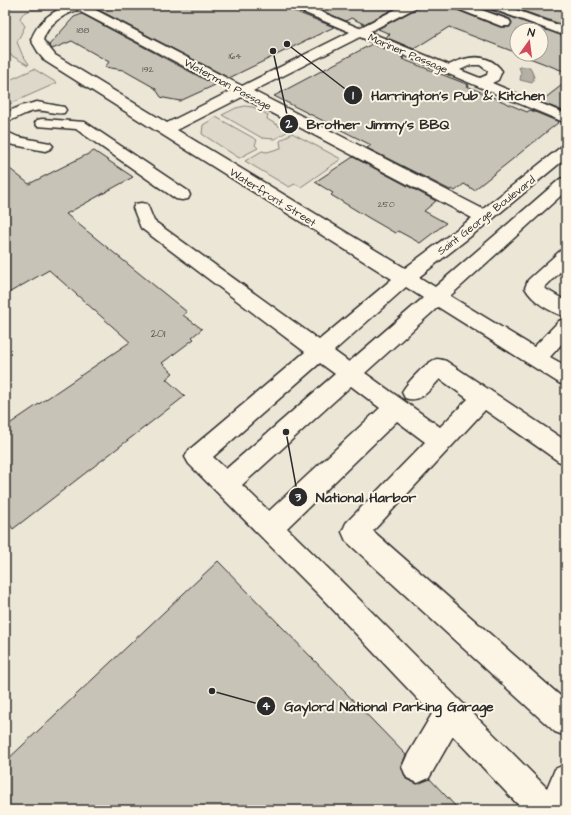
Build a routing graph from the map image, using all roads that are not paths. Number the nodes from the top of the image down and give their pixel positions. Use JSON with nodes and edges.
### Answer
{"nodes":[{"id":1,"x":79,"y":5,"type":"edge"},
{"id":2,"x":413,"y":5,"type":"edge"},
{"id":3,"x":457,"y":5,"type":"edge"},
{"id":4,"x":490,"y":5,"type":"edge"},
{"id":5,"x":299,"y":9,"type":"edge"},
{"id":6,"x":509,"y":24,"type":"edge"},
{"id":7,"x":359,"y":32,"type":"junction"},
{"id":8,"x":566,"y":32,"type":"edge"},
{"id":9,"x":549,"y":38,"type":"edge"},
{"id":10,"x":554,"y":40,"type":"dead end"},
{"id":11,"x":450,"y":70,"type":"junction"},
{"id":12,"x":481,"y":83,"type":"junction"},
{"id":13,"x":243,"y":92,"type":"junction"},
{"id":14,"x":59,"y":110,"type":"dead end"},
{"id":15,"x":5,"y":118,"type":"edge"},
{"id":16,"x":566,"y":119,"type":"edge"},
{"id":17,"x":42,"y":123,"type":"dead end"},
{"id":18,"x":165,"y":130,"type":"junction"},
{"id":19,"x":5,"y":135,"type":"edge"},
{"id":20,"x":45,"y":146,"type":"dead end"},
{"id":21,"x":566,"y":150,"type":"edge"},
{"id":22,"x":566,"y":182,"type":"edge"},
{"id":23,"x":182,"y":195,"type":"dead end"},
{"id":24,"x":141,"y":208,"type":"dead end"},
{"id":25,"x":484,"y":218,"type":"junction"},
{"id":26,"x":566,"y":255,"type":"edge"},
{"id":27,"x":405,"y":278,"type":"junction"},
{"id":28,"x":437,"y":297,"type":"junction"},
{"id":29,"x":566,"y":310,"type":"edge"},
{"id":30,"x":566,"y":326,"type":"edge"},
{"id":31,"x":321,"y":351,"type":"junction"},
{"id":32,"x":536,"y":359,"type":"junction"},
{"id":33,"x":351,"y":373,"type":"junction"},
{"id":34,"x":566,"y":377,"type":"edge"},
{"id":35,"x":483,"y":398,"type":"junction"},
{"id":36,"x":404,"y":400,"type":"junction"},
{"id":37,"x":442,"y":441,"type":"junction"},
{"id":38,"x":566,"y":454,"type":"edge"},
{"id":39,"x":225,"y":485,"type":"junction"},
{"id":40,"x":269,"y":528,"type":"junction"},
{"id":41,"x":450,"y":711,"type":"junction"},
{"id":42,"x":566,"y":720,"type":"edge"},
{"id":43,"x":418,"y":767,"type":"dead end"},
{"id":44,"x":566,"y":780,"type":"edge"},
{"id":45,"x":546,"y":810,"type":"edge"},
{"id":46,"x":554,"y":810,"type":"edge"}],
"edges":[{"from":1,"to":13,"type":"street","name":"Waterman Passage"},
{"from":1,"to":18,"type":"street","name":"Waterfront Street"},
{"from":2,"to":7,"type":"street"},
{"from":3,"to":6,"type":"street"},
{"from":4,"to":8,"type":"street"},
{"from":5,"to":7,"type":"street","name":"Mariner Passage"},
{"from":7,"to":11,"type":"street","name":"Mariner Passage"},
{"from":7,"to":13,"type":"street"},
{"from":9,"to":10,"type":"street"},
{"from":11,"to":12,"type":"street","name":"Mariner Passage"},
{"from":11,"to":12,"type":"street"},
{"from":12,"to":16,"type":"street","name":"Mariner Passage"},
{"from":13,"to":18,"type":"street"},
{"from":13,"to":25,"type":"street","name":"Waterman Passage"},
{"from":14,"to":15,"type":"street"},
{"from":17,"to":23,"type":"street"},
{"from":18,"to":27,"type":"street","name":"Waterfront Street"},
{"from":19,"to":20,"type":"street"},
{"from":21,"to":25,"type":"street","name":"Saint George Boulevard"},
{"from":22,"to":28,"type":"street","name":"Saint George Boulevard"},
{"from":24,"to":31,"type":"street"},
{"from":25,"to":27,"type":"street","name":"Saint George Boulevard"},
{"from":26,"to":29,"type":"street"},
{"from":27,"to":28,"type":"street","name":"Waterfront Street"},
{"from":27,"to":31,"type":"street","name":"Saint George Boulevard"},
{"from":28,"to":32,"type":"street","name":"Waterfront Street"},
{"from":28,"to":33,"type":"street","name":"Saint George Boulevard"},
{"from":30,"to":32,"type":"street"},
{"from":31,"to":33,"type":"street"},
{"from":31,"to":39,"type":"street","name":"Saint George Boulevard"},
{"from":32,"to":34,"type":"street","name":"Waterfront Street"},
{"from":33,"to":36,"type":"street"},
{"from":33,"to":39,"type":"street","name":"Saint George Boulevard"},
{"from":35,"to":36,"type":"street"},
{"from":35,"to":37,"type":"street"},
{"from":35,"to":38,"type":"street"},
{"from":36,"to":37,"type":"street"},
{"from":36,"to":40,"type":"street"},
{"from":37,"to":42,"type":"street"},
{"from":39,"to":40,"type":"street"},
{"from":40,"to":41,"type":"street"},
{"from":41,"to":43,"type":"street"},
{"from":41,"to":45,"type":"street"},
{"from":44,"to":46,"type":"street"}]}
